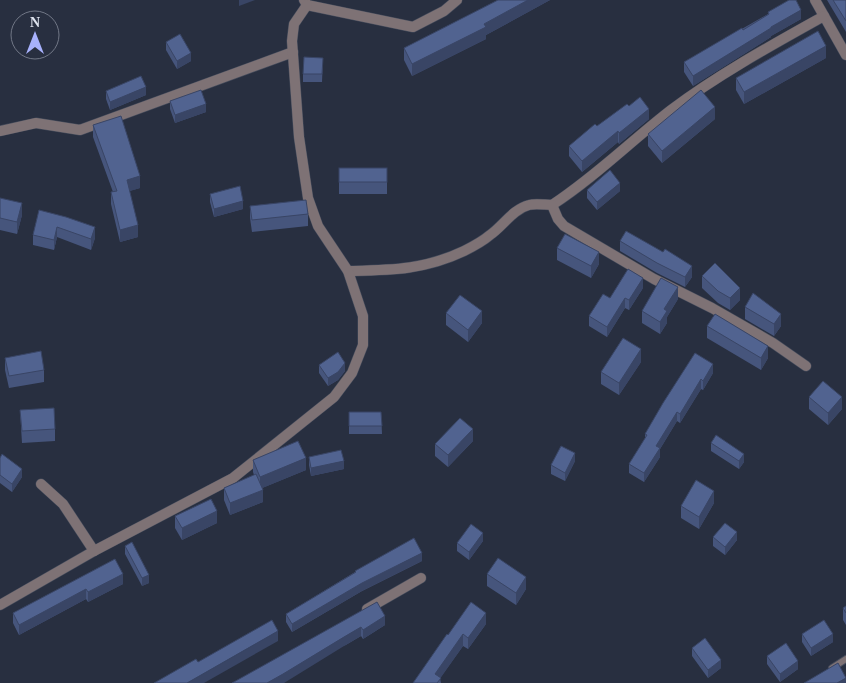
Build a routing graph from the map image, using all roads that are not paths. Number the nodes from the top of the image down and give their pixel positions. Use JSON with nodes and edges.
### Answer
{"nodes":[{"id":1,"x":456,"y":0,"type":"edge"},
{"id":2,"x":815,"y":0,"type":"edge"},
{"id":3,"x":305,"y":2,"type":"edge"},
{"id":4,"x":824,"y":16,"type":"junction"},
{"id":5,"x":293,"y":52,"type":"junction"},
{"id":6,"x":846,"y":56,"type":"edge"},
{"id":7,"x":0,"y":131,"type":"edge"},
{"id":8,"x":552,"y":205,"type":"junction"},
{"id":9,"x":348,"y":272,"type":"junction"},
{"id":10,"x":806,"y":366,"type":"dead end"},
{"id":11,"x":41,"y":484,"type":"dead end"},
{"id":12,"x":94,"y":551,"type":"junction"},
{"id":13,"x":422,"y":578,"type":"dead end"},
{"id":14,"x":0,"y":605,"type":"edge"},
{"id":15,"x":354,"y":616,"type":"edge"},
{"id":16,"x":846,"y":659,"type":"edge"},
{"id":17,"x":823,"y":674,"type":"edge"}],
"edges":[{"from":1,"to":3,"type":"street"},
{"from":2,"to":4,"type":"street"},
{"from":3,"to":5,"type":"street"},
{"from":4,"to":6,"type":"street"},
{"from":4,"to":8,"type":"street"},
{"from":5,"to":7,"type":"street"},
{"from":5,"to":9,"type":"street"},
{"from":8,"to":9,"type":"street"},
{"from":8,"to":10,"type":"street"},
{"from":9,"to":12,"type":"street"},
{"from":11,"to":12,"type":"street"},
{"from":12,"to":14,"type":"street"},
{"from":13,"to":15,"type":"street"},
{"from":16,"to":17,"type":"lane"}]}
